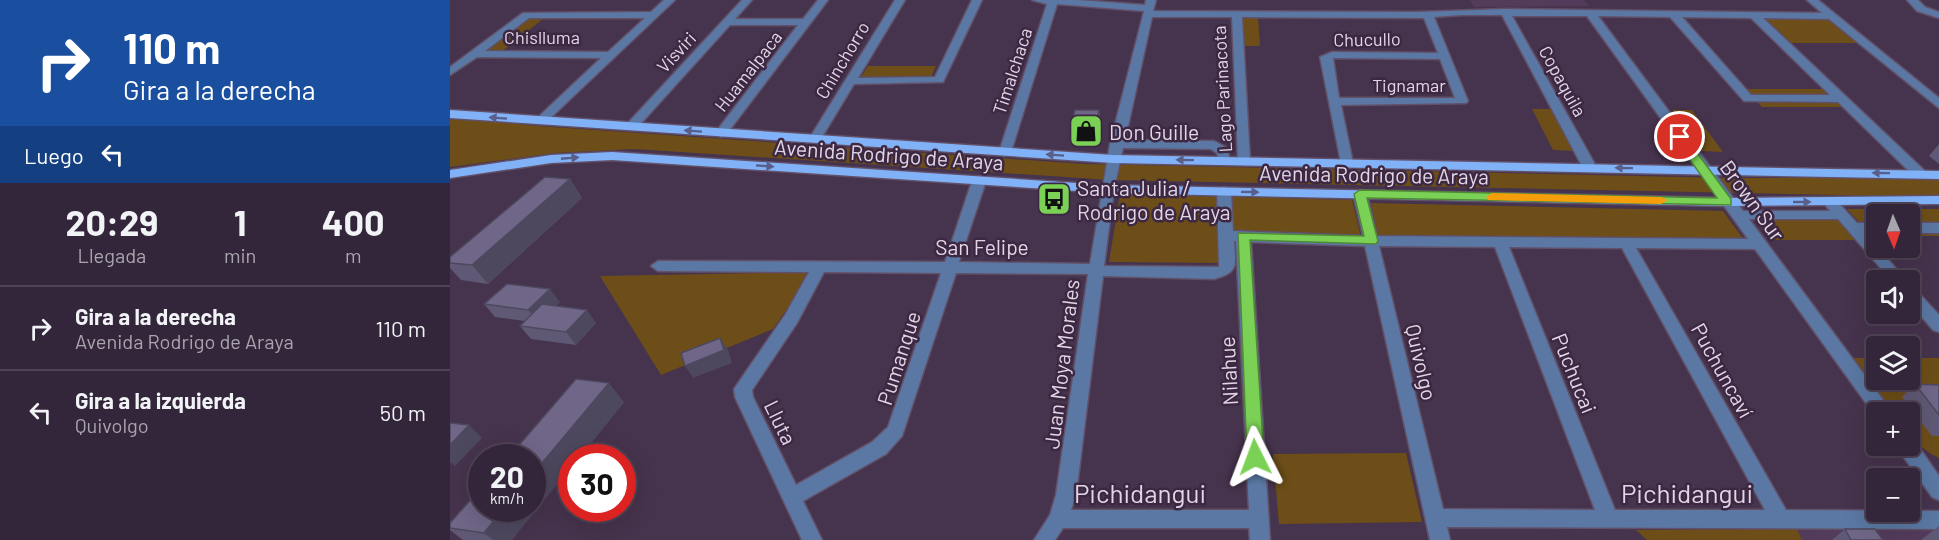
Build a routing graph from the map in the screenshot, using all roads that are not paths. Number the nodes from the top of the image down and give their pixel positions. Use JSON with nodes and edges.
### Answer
{"nodes":[{"id":1,"x":669,"y":0,"type":"edge"},
{"id":2,"x":747,"y":0,"type":"edge"},
{"id":3,"x":823,"y":0,"type":"edge"},
{"id":4,"x":900,"y":0,"type":"edge"},
{"id":5,"x":977,"y":0,"type":"edge"},
{"id":6,"x":1037,"y":0,"type":"edge"},
{"id":7,"x":1264,"y":0,"type":"edge"},
{"id":8,"x":1455,"y":0,"type":"edge"},
{"id":9,"x":1597,"y":0,"type":"edge"},
{"id":10,"x":1812,"y":0,"type":"edge"},
{"id":11,"x":1912,"y":0,"type":"edge"},
{"id":12,"x":1053,"y":1,"type":"edge"},
{"id":13,"x":1149,"y":7,"type":"edge"},
{"id":14,"x":1461,"y":12,"type":"junction"},
{"id":15,"x":1505,"y":12,"type":"junction"},
{"id":16,"x":1590,"y":13,"type":"junction"},
{"id":17,"x":1607,"y":13,"type":"junction"},
{"id":18,"x":1237,"y":14,"type":"junction"},
{"id":19,"x":1266,"y":14,"type":"junction"},
{"id":20,"x":1428,"y":14,"type":"junction"},
{"id":21,"x":1673,"y":14,"type":"junction"},
{"id":22,"x":653,"y":15,"type":"junction"},
{"id":23,"x":1754,"y":15,"type":"junction"},
{"id":24,"x":1939,"y":15,"type":"edge"},
{"id":25,"x":1831,"y":16,"type":"junction"},
{"id":26,"x":727,"y":22,"type":"junction"},
{"id":27,"x":806,"y":22,"type":"junction"},
{"id":28,"x":473,"y":54,"type":"junction"},
{"id":29,"x":610,"y":55,"type":"junction"},
{"id":30,"x":1445,"y":56,"type":"junction"},
{"id":31,"x":450,"y":72,"type":"edge"},
{"id":32,"x":850,"y":81,"type":"junction"},
{"id":33,"x":1840,"y":98,"type":"junction"},
{"id":34,"x":1334,"y":102,"type":"junction"},
{"id":35,"x":1939,"y":104,"type":"edge"},
{"id":36,"x":450,"y":114,"type":"edge"},
{"id":37,"x":540,"y":121,"type":"junction"},
{"id":38,"x":630,"y":127,"type":"junction"},
{"id":39,"x":721,"y":133,"type":"junction"},
{"id":40,"x":815,"y":139,"type":"junction"},
{"id":41,"x":1116,"y":144,"type":"junction"},
{"id":42,"x":1005,"y":152,"type":"junction"},
{"id":43,"x":1113,"y":159,"type":"junction"},
{"id":44,"x":1224,"y":161,"type":"junction"},
{"id":45,"x":1244,"y":161,"type":"junction"},
{"id":46,"x":1347,"y":163,"type":"junction"},
{"id":47,"x":1590,"y":168,"type":"junction"},
{"id":48,"x":1703,"y":170,"type":"junction"},
{"id":49,"x":450,"y":174,"type":"edge"},
{"id":50,"x":1920,"y":174,"type":"junction"},
{"id":51,"x":1939,"y":175,"type":"edge"},
{"id":52,"x":979,"y":181,"type":"junction"},
{"id":53,"x":1107,"y":189,"type":"junction"},
{"id":54,"x":1224,"y":191,"type":"junction"},
{"id":55,"x":1360,"y":194,"type":"junction"},
{"id":56,"x":1939,"y":200,"type":"edge"},
{"id":57,"x":1727,"y":202,"type":"junction"},
{"id":58,"x":1830,"y":202,"type":"junction"},
{"id":59,"x":1737,"y":215,"type":"junction"},
{"id":60,"x":1841,"y":215,"type":"junction"},
{"id":61,"x":1852,"y":228,"type":"junction"},
{"id":62,"x":1866,"y":228,"type":"edge"},
{"id":63,"x":1920,"y":228,"type":"edge"},
{"id":64,"x":1939,"y":228,"type":"edge"},
{"id":65,"x":1235,"y":236,"type":"junction"},
{"id":66,"x":1371,"y":241,"type":"junction"},
{"id":67,"x":1500,"y":242,"type":"junction"},
{"id":68,"x":1626,"y":243,"type":"junction"},
{"id":69,"x":1758,"y":244,"type":"junction"},
{"id":70,"x":658,"y":266,"type":"dead end"},
{"id":71,"x":820,"y":266,"type":"junction"},
{"id":72,"x":951,"y":267,"type":"junction"},
{"id":73,"x":1096,"y":270,"type":"junction"},
{"id":74,"x":1890,"y":270,"type":"edge"},
{"id":75,"x":1920,"y":304,"type":"edge"},
{"id":76,"x":1939,"y":326,"type":"edge"},
{"id":77,"x":1876,"y":402,"type":"edge"},
{"id":78,"x":1915,"y":456,"type":"edge"},
{"id":79,"x":1937,"y":484,"type":"edge"},
{"id":80,"x":792,"y":497,"type":"junction"},
{"id":81,"x":1435,"y":518,"type":"junction"},
{"id":82,"x":1058,"y":519,"type":"junction"},
{"id":83,"x":1259,"y":519,"type":"junction"},
{"id":84,"x":1609,"y":519,"type":"junction"},
{"id":85,"x":1781,"y":520,"type":"junction"},
{"id":86,"x":1939,"y":520,"type":"edge"},
{"id":87,"x":812,"y":540,"type":"edge"},
{"id":88,"x":1044,"y":540,"type":"edge"},
{"id":89,"x":1260,"y":540,"type":"edge"},
{"id":90,"x":1440,"y":540,"type":"edge"}],
"edges":[{"from":1,"to":22,"type":"street","name":"Chislluma"},
{"from":2,"to":26,"type":"street","name":"Visviri"},
{"from":3,"to":27,"type":"street","name":"Huamalpaca"},
{"from":4,"to":32,"type":"street","name":"Chinchorro"},
{"from":5,"to":32,"type":"street"},
{"from":6,"to":12,"type":"street"},
{"from":7,"to":19,"type":"street"},
{"from":8,"to":14,"type":"street"},
{"from":9,"to":17,"type":"street"},
{"from":10,"to":25,"type":"street"},
{"from":11,"to":24,"type":"street"},
{"from":12,"to":13,"type":"street"},
{"from":12,"to":42,"type":"street","name":"Timalchaca"},
{"from":13,"to":18,"type":"street"},
{"from":13,"to":41,"type":"street","name":"Juan Moya Morales"},
{"from":14,"to":15,"type":"street"},
{"from":14,"to":20,"type":"street"},
{"from":15,"to":16,"type":"street"},
{"from":15,"to":47,"type":"street","name":"Copaquila"},
{"from":16,"to":17,"type":"street"},
{"from":16,"to":48,"type":"street","name":"Brown Sur"},
{"from":17,"to":21,"type":"street"},
{"from":18,"to":19,"type":"street"},
{"from":18,"to":45,"type":"street","name":"Lago Parinacota"},
{"from":19,"to":20,"type":"street"},
{"from":20,"to":30,"type":"street","name":"Tignamar"},
{"from":21,"to":23,"type":"street"},
{"from":21,"to":33,"type":"street"},
{"from":22,"to":28,"type":"street"},
{"from":22,"to":29,"type":"street","name":"Chislluma"},
{"from":23,"to":25,"type":"street"},
{"from":23,"to":33,"type":"street"},
{"from":25,"to":35,"type":"street"},
{"from":26,"to":27,"type":"street"},
{"from":26,"to":38,"type":"street","name":"Visviri"},
{"from":27,"to":39,"type":"street","name":"Huamalpaca"},
{"from":28,"to":29,"type":"street","name":"Chislluma"},
{"from":28,"to":31,"type":"street"},
{"from":29,"to":37,"type":"street","name":"Chislluma"},
{"from":30,"to":34,"type":"street","name":"Chucullo"},
{"from":30,"to":34,"type":"street","name":"Tignamar"},
{"from":32,"to":40,"type":"street","name":"Chinchorro"},
{"from":33,"to":50,"type":"street"},
{"from":34,"to":46,"type":"street","name":"Chucullo"},
{"from":37,"to":36,"type":"main road","name":"Avenida Rodrigo de Araya","one_way":true},
{"from":37,"to":38,"type":"main road","name":"Avenida Rodrigo de Araya"},
{"from":39,"to":38,"type":"main road","name":"Avenida Rodrigo de Araya","one_way":true},
{"from":39,"to":40,"type":"main road","name":"Avenida Rodrigo de Araya"},
{"from":40,"to":42,"type":"main road","name":"Avenida Rodrigo de Araya"},
{"from":41,"to":43,"type":"street","name":"Juan Moya Morales"},
{"from":41,"to":44,"type":"street"},
{"from":43,"to":42,"type":"main road","name":"Avenida Rodrigo de Araya","one_way":true},
{"from":44,"to":43,"type":"main road","name":"Avenida Rodrigo de Araya","one_way":true},
{"from":43,"to":53,"type":"street","name":"Juan Moya Morales"},
{"from":44,"to":45,"type":"main road","name":"Avenida Rodrigo de Araya"},
{"from":45,"to":46,"type":"main road","name":"Avenida Rodrigo de Araya"},
{"from":46,"to":47,"type":"main road","name":"Avenida Rodrigo de Araya"},
{"from":48,"to":47,"type":"main road","name":"Avenida Rodrigo de Araya","one_way":true},
{"from":50,"to":48,"type":"main road","name":"Avenida Rodrigo de Araya","one_way":true},
{"from":48,"to":57,"type":"street","name":"Brown Sur"},
{"from":49,"to":52,"type":"main road","name":"Avenida Rodrigo de Araya","one_way":true},
{"from":50,"to":51,"type":"main road","name":"Avenida Rodrigo de Araya"},
{"from":52,"to":53,"type":"main road","name":"Avenida Rodrigo de Araya"},
{"from":52,"to":72,"type":"street","name":"Pumanque"},
{"from":53,"to":54,"type":"main road","name":"Avenida Rodrigo de Araya"},
{"from":53,"to":73,"type":"street","name":"Juan Moya Morales"},
{"from":54,"to":55,"type":"main road","name":"Avenida Rodrigo de Araya","one_way":true},
{"from":54,"to":65,"type":"street","name":"San Felipe"},
{"from":55,"to":57,"type":"main road","name":"Avenida Rodrigo de Araya"},
{"from":55,"to":66,"type":"street","name":"Quivolgo"},
{"from":56,"to":58,"type":"main road","name":"Avenida Rodrigo de Araya"},
{"from":57,"to":58,"type":"main road","name":"Avenida Rodrigo de Araya","one_way":true},
{"from":57,"to":59,"type":"street","name":"Brown Sur"},
{"from":58,"to":60,"type":"street"},
{"from":59,"to":60,"type":"street"},
{"from":59,"to":69,"type":"street","name":"Brown Sur"},
{"from":60,"to":61,"type":"street"},
{"from":61,"to":62,"type":"street"},
{"from":61,"to":74,"type":"street"},
{"from":63,"to":64,"type":"street"},
{"from":65,"to":66,"type":"street"},
{"from":65,"to":73,"type":"street","name":"San Felipe"},
{"from":65,"to":83,"type":"street","name":"Nilahue"},
{"from":66,"to":67,"type":"street"},
{"from":66,"to":81,"type":"street","name":"Quivolgo"},
{"from":67,"to":68,"type":"street"},
{"from":67,"to":84,"type":"street","name":"Puchucai"},
{"from":68,"to":69,"type":"street"},
{"from":68,"to":85,"type":"street","name":"Puchuncaví"},
{"from":69,"to":77,"type":"street","name":"Brown Sur"},
{"from":70,"to":71,"type":"street","name":"San Felipe"},
{"from":71,"to":72,"type":"street","name":"San Felipe"},
{"from":71,"to":80,"type":"street","name":"Lluta"},
{"from":72,"to":73,"type":"street","name":"San Felipe"},
{"from":72,"to":80,"type":"street","name":"Pumanque"},
{"from":73,"to":82,"type":"street","name":"Juan Moya Morales"},
{"from":75,"to":76,"type":"street"},
{"from":78,"to":79,"type":"street"},
{"from":80,"to":87,"type":"street","name":"Lluta"},
{"from":81,"to":84,"type":"street","name":"Pichidangui"},
{"from":81,"to":90,"type":"street","name":"Quivolgo"},
{"from":82,"to":83,"type":"street","name":"Pichidangui"},
{"from":82,"to":88,"type":"street","name":"Juan Moya Morales"},
{"from":83,"to":89,"type":"street","name":"Nilahue"},
{"from":84,"to":85,"type":"street","name":"Pichidangui"},
{"from":85,"to":86,"type":"street","name":"Pichidangui"}]}
